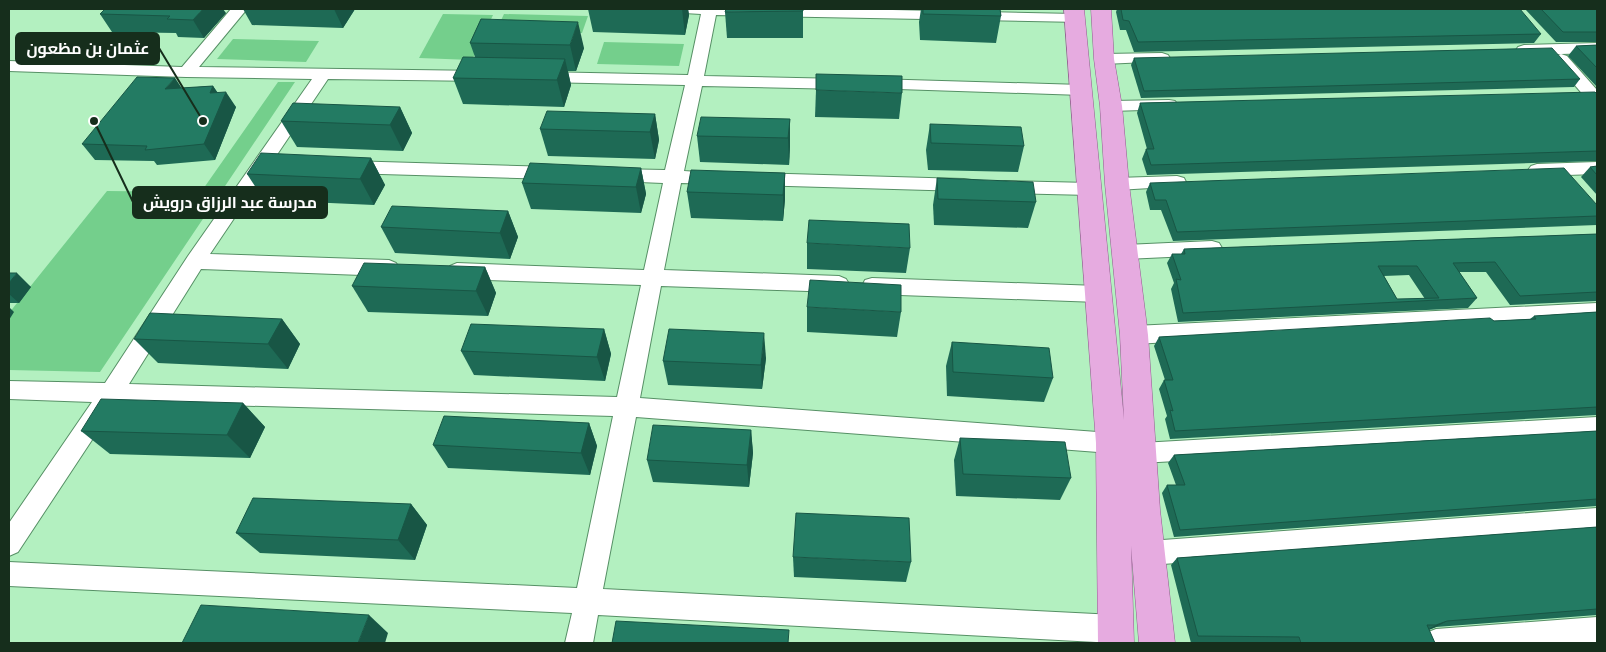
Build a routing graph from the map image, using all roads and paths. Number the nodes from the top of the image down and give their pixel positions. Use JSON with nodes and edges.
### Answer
{"nodes":[{"id":1,"x":239,"y":9,"type":"edge"},
{"id":2,"x":672,"y":9,"type":"edge"},
{"id":3,"x":709,"y":9,"type":"edge"},
{"id":4,"x":1101,"y":9,"type":"edge"},
{"id":5,"x":1075,"y":14,"type":"edge"},
{"id":6,"x":1540,"y":36,"type":"edge"},
{"id":7,"x":1597,"y":48,"type":"edge"},
{"id":8,"x":1552,"y":50,"type":"junction"},
{"id":9,"x":1513,"y":51,"type":"edge"},
{"id":10,"x":1174,"y":58,"type":"edge"},
{"id":11,"x":1104,"y":59,"type":"junction"},
{"id":12,"x":9,"y":66,"type":"edge"},
{"id":13,"x":186,"y":72,"type":"junction"},
{"id":14,"x":324,"y":73,"type":"junction"},
{"id":15,"x":500,"y":76,"type":"edge"},
{"id":16,"x":529,"y":77,"type":"edge"},
{"id":17,"x":696,"y":80,"type":"junction"},
{"id":18,"x":1082,"y":90,"type":"junction"},
{"id":19,"x":1573,"y":95,"type":"edge"},
{"id":20,"x":1596,"y":96,"type":"edge"},
{"id":21,"x":1190,"y":104,"type":"edge"},
{"id":22,"x":1111,"y":106,"type":"junction"},
{"id":23,"x":328,"y":167,"type":"edge"},
{"id":24,"x":1597,"y":168,"type":"edge"},
{"id":25,"x":1561,"y":169,"type":"junction"},
{"id":26,"x":1521,"y":171,"type":"edge"},
{"id":27,"x":574,"y":174,"type":"edge"},
{"id":28,"x":594,"y":175,"type":"edge"},
{"id":29,"x":672,"y":177,"type":"junction"},
{"id":30,"x":1196,"y":182,"type":"edge"},
{"id":31,"x":1117,"y":184,"type":"junction"},
{"id":32,"x":1090,"y":189,"type":"junction"},
{"id":33,"x":1579,"y":189,"type":"edge"},
{"id":34,"x":1233,"y":248,"type":"edge"},
{"id":35,"x":1125,"y":252,"type":"junction"},
{"id":36,"x":195,"y":261,"type":"junction"},
{"id":37,"x":404,"y":269,"type":"edge"},
{"id":38,"x":434,"y":270,"type":"edge"},
{"id":39,"x":652,"y":278,"type":"junction"},
{"id":40,"x":1098,"y":294,"type":"junction"},
{"id":41,"x":1597,"y":311,"type":"edge"},
{"id":42,"x":1134,"y":335,"type":"junction"},
{"id":43,"x":9,"y":390,"type":"edge"},
{"id":44,"x":111,"y":393,"type":"junction"},
{"id":45,"x":626,"y":407,"type":"junction"},
{"id":46,"x":1597,"y":427,"type":"edge"},
{"id":47,"x":1111,"y":443,"type":"junction"},
{"id":48,"x":1141,"y":453,"type":"junction"},
{"id":49,"x":1597,"y":520,"type":"edge"},
{"id":50,"x":9,"y":544,"type":"edge"},
{"id":51,"x":1149,"y":553,"type":"junction"},
{"id":52,"x":9,"y":574,"type":"edge"},
{"id":53,"x":588,"y":601,"type":"junction"},
{"id":54,"x":1597,"y":631,"type":"edge"},
{"id":55,"x":1116,"y":636,"type":"edge"},
{"id":56,"x":579,"y":643,"type":"edge"},
{"id":57,"x":1157,"y":643,"type":"edge"},
{"id":58,"x":1436,"y":643,"type":"edge"}],
"edges":[{"from":1,"to":13,"type":"street"},
{"from":2,"to":3,"type":"street"},
{"from":3,"to":5,"type":"street"},
{"from":3,"to":17,"type":"street"},
{"from":4,"to":11,"type":"main road"},
{"from":5,"to":18,"type":"main road"},
{"from":6,"to":8,"type":"street"},
{"from":7,"to":8,"type":"street"},
{"from":8,"to":9,"type":"street"},
{"from":8,"to":20,"type":"street"},
{"from":10,"to":11,"type":"street"},
{"from":11,"to":22,"type":"main road"},
{"from":12,"to":13,"type":"street"},
{"from":13,"to":14,"type":"street"},
{"from":14,"to":15,"type":"street"},
{"from":14,"to":36,"type":"street"},
{"from":16,"to":17,"type":"street"},
{"from":17,"to":18,"type":"street"},
{"from":17,"to":29,"type":"street"},
{"from":18,"to":32,"type":"main road"},
{"from":19,"to":20,"type":"street"},
{"from":21,"to":22,"type":"street"},
{"from":22,"to":31,"type":"main road"},
{"from":23,"to":27,"type":"street"},
{"from":24,"to":25,"type":"street"},
{"from":25,"to":26,"type":"street"},
{"from":25,"to":33,"type":"street"},
{"from":28,"to":29,"type":"street"},
{"from":29,"to":32,"type":"street"},
{"from":29,"to":39,"type":"street"},
{"from":30,"to":31,"type":"street"},
{"from":31,"to":35,"type":"main road"},
{"from":32,"to":40,"type":"main road"},
{"from":34,"to":35,"type":"street"},
{"from":35,"to":42,"type":"main road"},
{"from":36,"to":37,"type":"street"},
{"from":36,"to":44,"type":"street"},
{"from":38,"to":39,"type":"street"},
{"from":39,"to":40,"type":"street"},
{"from":39,"to":45,"type":"street"},
{"from":40,"to":47,"type":"main road"},
{"from":41,"to":42,"type":"street"},
{"from":42,"to":48,"type":"main road"},
{"from":43,"to":44,"type":"street"},
{"from":44,"to":45,"type":"street"},
{"from":44,"to":50,"type":"street"},
{"from":45,"to":47,"type":"street"},
{"from":45,"to":53,"type":"street"},
{"from":46,"to":48,"type":"street"},
{"from":47,"to":48,"type":"street"},
{"from":47,"to":55,"type":"main road"},
{"from":48,"to":51,"type":"main road"},
{"from":49,"to":51,"type":"street"},
{"from":51,"to":57,"type":"main road"},
{"from":52,"to":53,"type":"street"},
{"from":53,"to":55,"type":"street"},
{"from":53,"to":56,"type":"street"},
{"from":54,"to":58,"type":"street"}]}
